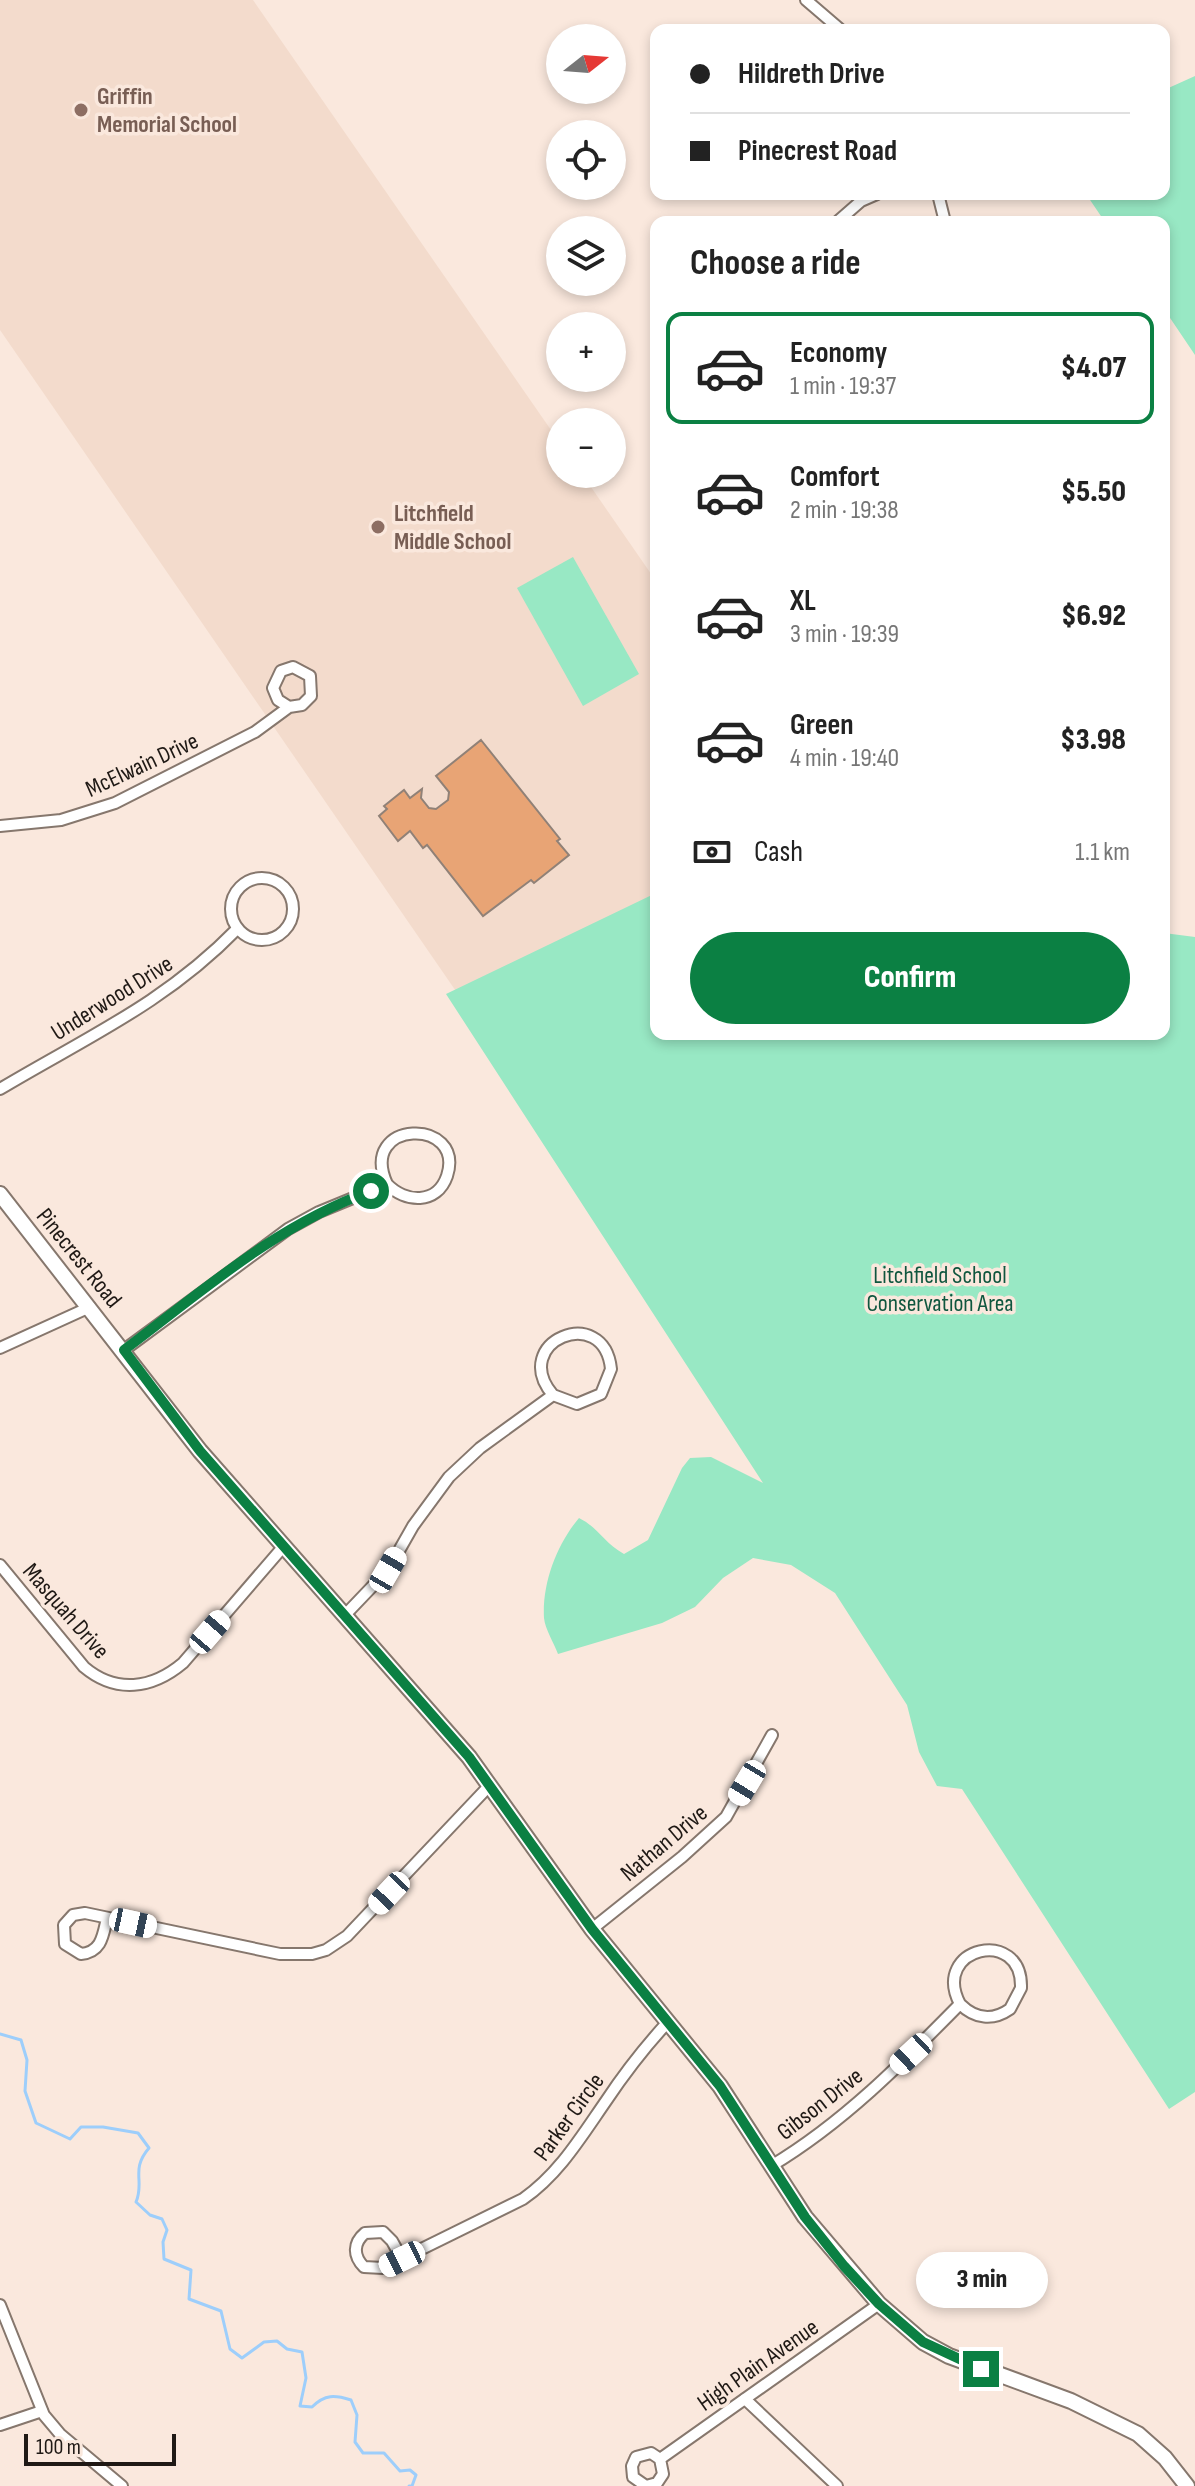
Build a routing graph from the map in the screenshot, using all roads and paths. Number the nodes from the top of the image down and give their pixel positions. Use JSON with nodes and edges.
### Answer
{"nodes":[{"id":1,"x":806,"y":0,"type":"edge"},
{"id":2,"x":834,"y":24,"type":"edge"},
{"id":3,"x":863,"y":200,"type":"edge"},
{"id":4,"x":844,"y":216,"type":"edge"},
{"id":5,"x":289,"y":707,"type":"dead end"},
{"id":6,"x":0,"y":826,"type":"edge"},
{"id":7,"x":237,"y":929,"type":"junction"},
{"id":8,"x":0,"y":1089,"type":"edge"},
{"id":9,"x":387,"y":1184,"type":"junction"},
{"id":10,"x":0,"y":1194,"type":"edge"},
{"id":11,"x":90,"y":1307,"type":"junction"},
{"id":12,"x":0,"y":1348,"type":"edge"},
{"id":13,"x":124,"y":1350,"type":"junction"},
{"id":14,"x":553,"y":1395,"type":"junction"},
{"id":15,"x":283,"y":1547,"type":"junction"},
{"id":16,"x":0,"y":1565,"type":"edge"},
{"id":17,"x":345,"y":1615,"type":"junction"},
{"id":18,"x":772,"y":1735,"type":"dead end"},
{"id":19,"x":490,"y":1785,"type":"junction"},
{"id":20,"x":107,"y":1918,"type":"junction"},
{"id":21,"x":592,"y":1929,"type":"junction"},
{"id":22,"x":960,"y":2004,"type":"junction"},
{"id":23,"x":667,"y":2023,"type":"junction"},
{"id":24,"x":771,"y":2166,"type":"junction"},
{"id":25,"x":402,"y":2259,"type":"junction"},
{"id":26,"x":879,"y":2304,"type":"junction"},
{"id":27,"x":0,"y":2305,"type":"edge"},
{"id":28,"x":745,"y":2399,"type":"junction"},
{"id":29,"x":42,"y":2411,"type":"junction"},
{"id":30,"x":0,"y":2425,"type":"edge"},
{"id":31,"x":660,"y":2459,"type":"dead end"},
{"id":32,"x":122,"y":2486,"type":"edge"},
{"id":33,"x":837,"y":2486,"type":"edge"},
{"id":34,"x":1187,"y":2486,"type":"edge"}],
"edges":[{"from":1,"to":2,"type":"street"},
{"from":3,"to":4,"type":"street"},
{"from":5,"to":6,"type":"street","name":"McElwain Drive"},
{"from":7,"to":7,"type":"street"},
{"from":7,"to":8,"type":"street","name":"Underwood Drive"},
{"from":9,"to":9,"type":"street"},
{"from":9,"to":13,"type":"street"},
{"from":10,"to":11,"type":"street","name":"Pinecrest Road"},
{"from":11,"to":12,"type":"street"},
{"from":11,"to":13,"type":"street","name":"Pinecrest Road"},
{"from":13,"to":15,"type":"street","name":"Pinecrest Road"},
{"from":14,"to":14,"type":"street"},
{"from":14,"to":17,"type":"street"},
{"from":15,"to":16,"type":"street","name":"Masquah Drive"},
{"from":15,"to":17,"type":"street","name":"Pinecrest Road"},
{"from":17,"to":19,"type":"street","name":"Pinecrest Road"},
{"from":18,"to":21,"type":"street","name":"Nathan Drive"},
{"from":19,"to":20,"type":"street"},
{"from":19,"to":21,"type":"street","name":"Pinecrest Road"},
{"from":20,"to":20,"type":"street"},
{"from":21,"to":23,"type":"street","name":"Pinecrest Road"},
{"from":22,"to":22,"type":"street"},
{"from":22,"to":24,"type":"street","name":"Gibson Drive"},
{"from":23,"to":24,"type":"street","name":"Pinecrest Road"},
{"from":23,"to":25,"type":"street","name":"Parker Circle"},
{"from":24,"to":26,"type":"street","name":"Pinecrest Road"},
{"from":25,"to":25,"type":"street","name":"Parker Circle"},
{"from":26,"to":28,"type":"street","name":"High Plain Avenue"},
{"from":26,"to":34,"type":"street","name":"Pinecrest Road"},
{"from":27,"to":29,"type":"street"},
{"from":28,"to":31,"type":"street","name":"High Plain Avenue"},
{"from":28,"to":33,"type":"street"},
{"from":29,"to":30,"type":"street"},
{"from":29,"to":32,"type":"street"}]}
